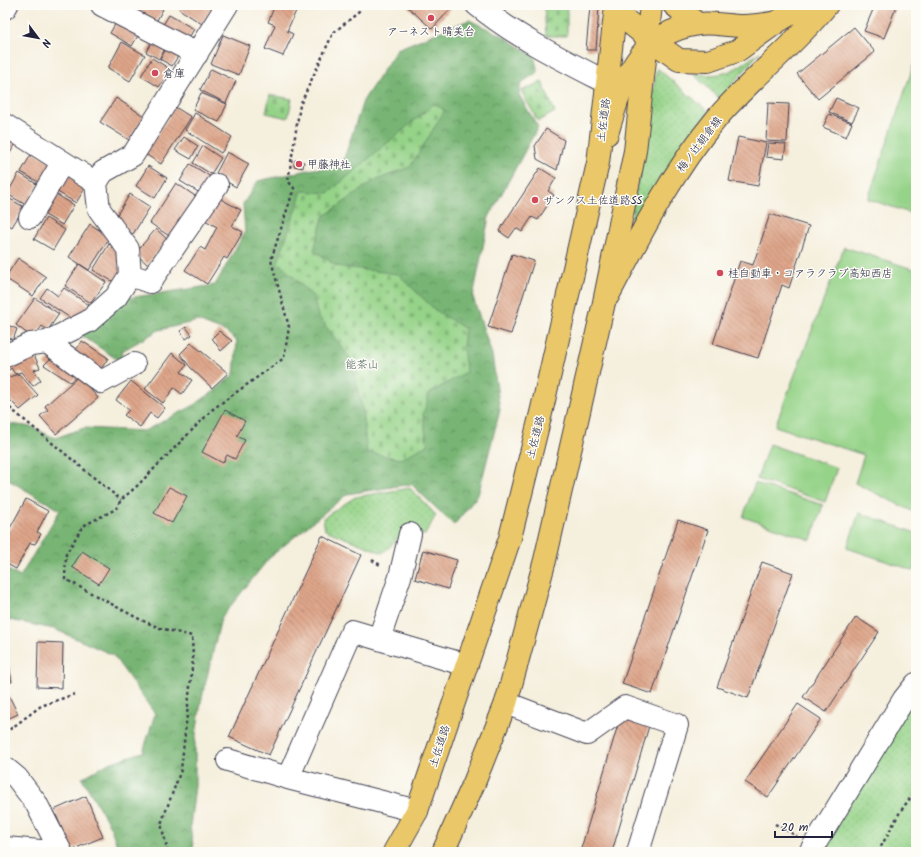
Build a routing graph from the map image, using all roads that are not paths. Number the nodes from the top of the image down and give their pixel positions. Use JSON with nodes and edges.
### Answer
{"nodes":[{"id":1,"x":7,"y":5,"type":"edge"},
{"id":2,"x":102,"y":5,"type":"edge"},
{"id":3,"x":227,"y":5,"type":"edge"},
{"id":4,"x":477,"y":5,"type":"edge"},
{"id":5,"x":651,"y":5,"type":"edge"},
{"id":6,"x":674,"y":5,"type":"edge"},
{"id":7,"x":805,"y":5,"type":"edge"},
{"id":8,"x":827,"y":5,"type":"edge"},
{"id":9,"x":5,"y":8,"type":"edge"},
{"id":10,"x":616,"y":9,"type":"edge"},
{"id":11,"x":777,"y":22,"type":"junction"},
{"id":12,"x":698,"y":24,"type":"junction"},
{"id":13,"x":649,"y":43,"type":"junction"},
{"id":14,"x":197,"y":54,"type":"junction"},
{"id":15,"x":608,"y":83,"type":"junction"},
{"id":16,"x":5,"y":125,"type":"edge"},
{"id":17,"x":62,"y":163,"type":"junction"},
{"id":18,"x":598,"y":163,"type":"junction"},
{"id":19,"x":96,"y":183,"type":"junction"},
{"id":20,"x":217,"y":185,"type":"dead end"},
{"id":21,"x":30,"y":217,"type":"dead end"},
{"id":22,"x":130,"y":275,"type":"junction"},
{"id":23,"x":603,"y":307,"type":"junction"},
{"id":24,"x":47,"y":342,"type":"junction"},
{"id":25,"x":5,"y":356,"type":"edge"},
{"id":26,"x":134,"y":364,"type":"dead end"},
{"id":27,"x":410,"y":534,"type":"dead end"},
{"id":28,"x":379,"y":639,"type":"junction"},
{"id":29,"x":466,"y":665,"type":"junction"},
{"id":30,"x":916,"y":684,"type":"edge"},
{"id":31,"x":506,"y":703,"type":"junction"},
{"id":32,"x":228,"y":760,"type":"dead end"},
{"id":33,"x":6,"y":771,"type":"edge"},
{"id":34,"x":288,"y":778,"type":"junction"},
{"id":35,"x":417,"y":811,"type":"junction"},
{"id":36,"x":5,"y":848,"type":"edge"},
{"id":37,"x":812,"y":848,"type":"edge"},
{"id":38,"x":52,"y":852,"type":"edge"},
{"id":39,"x":61,"y":852,"type":"edge"},
{"id":40,"x":394,"y":852,"type":"edge"},
{"id":41,"x":443,"y":852,"type":"edge"},
{"id":42,"x":638,"y":852,"type":"edge"}],
"edges":[{"from":1,"to":9,"type":"street"},
{"from":2,"to":14,"type":"street"},
{"from":3,"to":14,"type":"street"},
{"from":4,"to":15,"type":"street"},
{"from":5,"to":13,"type":"main road"},
{"from":6,"to":12,"type":"main road"},
{"from":7,"to":11,"type":"main road"},
{"from":8,"to":23,"type":"main road","name":"梅ノ辻朝倉線"},
{"from":10,"to":13,"type":"main road"},
{"from":10,"to":15,"type":"main road","name":"土佐道路"},
{"from":11,"to":12,"type":"main road"},
{"from":11,"to":13,"type":"main road"},
{"from":12,"to":13,"type":"main road"},
{"from":13,"to":18,"type":"main road"},
{"from":13,"to":23,"type":"main road"},
{"from":14,"to":19,"type":"street"},
{"from":15,"to":18,"type":"main road","name":"土佐道路"},
{"from":16,"to":17,"type":"street"},
{"from":17,"to":19,"type":"street"},
{"from":17,"to":21,"type":"street"},
{"from":18,"to":29,"type":"main road","name":"土佐道路"},
{"from":19,"to":22,"type":"street"},
{"from":20,"to":22,"type":"street"},
{"from":22,"to":24,"type":"street"},
{"from":23,"to":31,"type":"main road"},
{"from":24,"to":25,"type":"street"},
{"from":24,"to":26,"type":"street"},
{"from":27,"to":28,"type":"street"},
{"from":28,"to":29,"type":"street"},
{"from":28,"to":34,"type":"street"},
{"from":29,"to":35,"type":"main road","name":"土佐道路"},
{"from":30,"to":37,"type":"street"},
{"from":31,"to":41,"type":"main road"},
{"from":31,"to":42,"type":"street"},
{"from":32,"to":34,"type":"street"},
{"from":33,"to":39,"type":"street"},
{"from":34,"to":35,"type":"street"},
{"from":35,"to":40,"type":"main road","name":"土佐道路"},
{"from":36,"to":38,"type":"street"}]}
